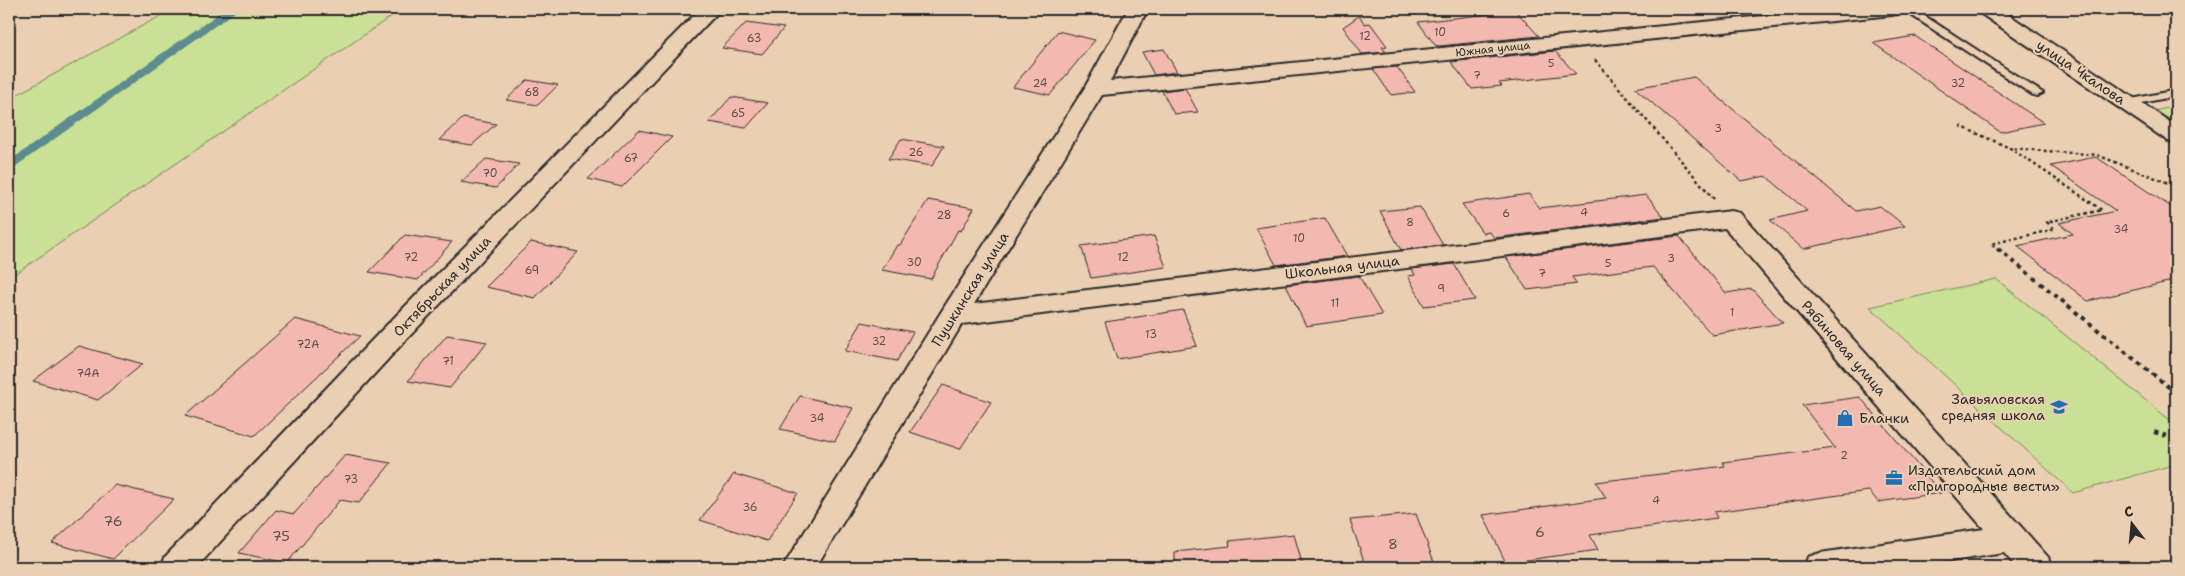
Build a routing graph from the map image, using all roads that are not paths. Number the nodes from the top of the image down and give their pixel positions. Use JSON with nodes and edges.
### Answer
{"nodes":[{"id":1,"x":711,"y":9,"type":"edge"},
{"id":2,"x":1138,"y":9,"type":"edge"},
{"id":3,"x":1892,"y":9,"type":"edge"},
{"id":4,"x":1907,"y":9,"type":"edge"},
{"id":5,"x":1986,"y":9,"type":"edge"},
{"id":6,"x":1095,"y":89,"type":"junction"},
{"id":7,"x":2037,"y":93,"type":"dead end"},
{"id":8,"x":2176,"y":93,"type":"edge"},
{"id":9,"x":2127,"y":103,"type":"junction"},
{"id":10,"x":2176,"y":136,"type":"edge"},
{"id":11,"x":1731,"y":219,"type":"joint"},
{"id":12,"x":952,"y":316,"type":"junction"},
{"id":13,"x":2010,"y":539,"type":"junction"},
{"id":14,"x":177,"y":567,"type":"edge"},
{"id":15,"x":799,"y":567,"type":"edge"},
{"id":16,"x":1820,"y":567,"type":"edge"},
{"id":17,"x":2036,"y":567,"type":"edge"}],
"edges":[{"from":1,"to":14,"type":"street","name":"Октябрьская улица"},
{"from":2,"to":6,"type":"street","name":"Пушкинская улица"},
{"from":3,"to":6,"type":"street","name":"Южная улица"},
{"from":4,"to":7,"type":"lane"},
{"from":5,"to":9,"type":"street","name":"улица Чкалова"},
{"from":6,"to":12,"type":"street","name":"Пушкинская улица"},
{"from":8,"to":9,"type":"lane"},
{"from":9,"to":10,"type":"street","name":"улица Чкалова"},
{"from":11,"to":12,"type":"street","name":"Школьная улица"},
{"from":11,"to":13,"type":"street","name":"Рябиновая улица"},
{"from":12,"to":15,"type":"street","name":"Пушкинская улица"},
{"from":13,"to":16,"type":"street"},
{"from":13,"to":17,"type":"street","name":"Рябиновая улица"}]}
